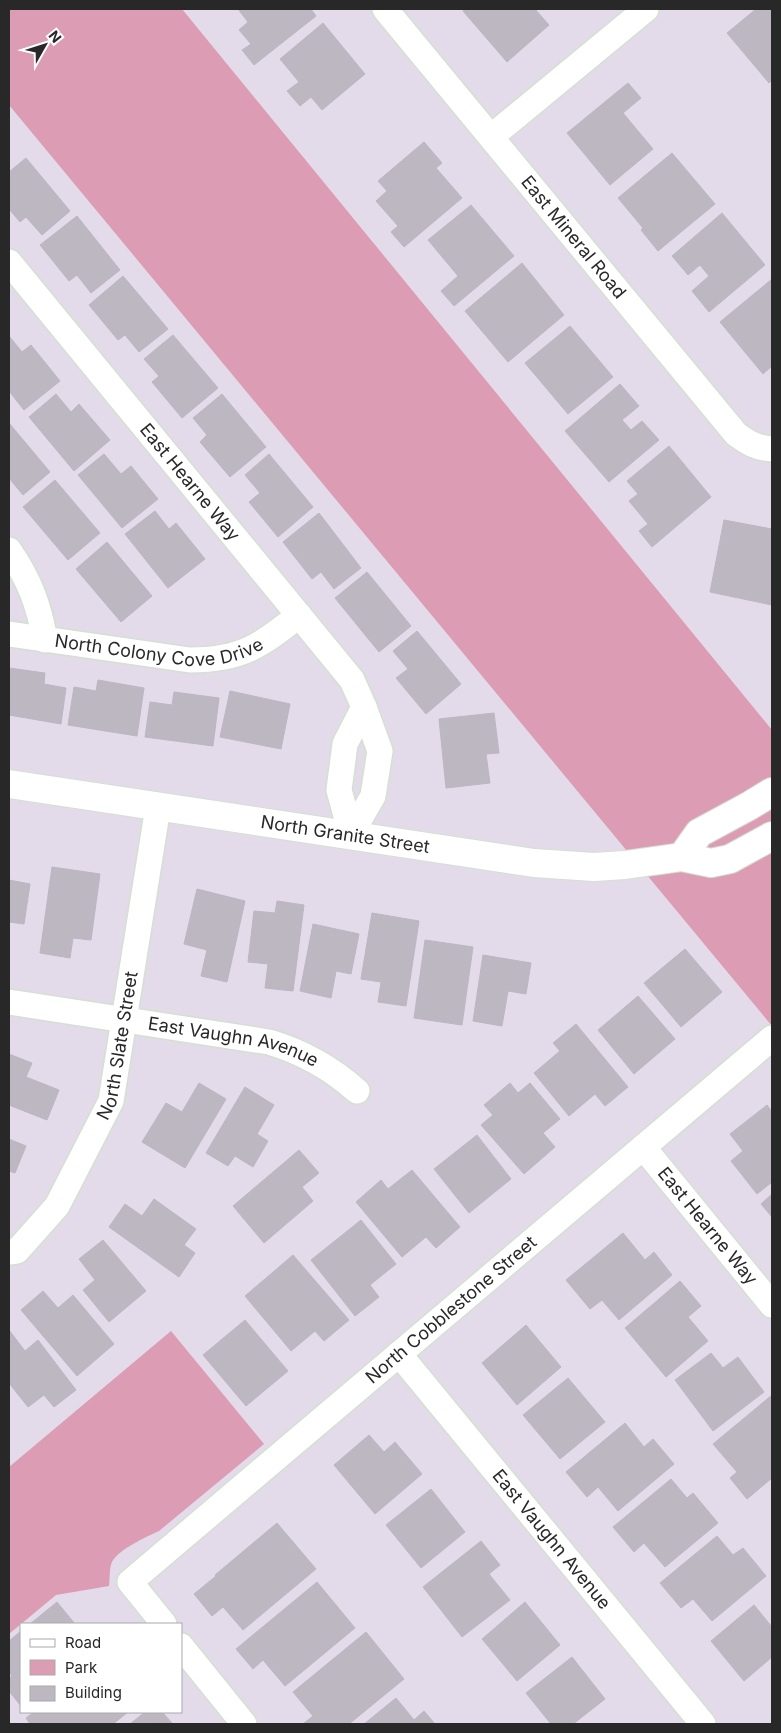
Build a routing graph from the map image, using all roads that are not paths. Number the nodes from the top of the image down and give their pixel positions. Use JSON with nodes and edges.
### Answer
{"nodes":[{"id":1,"x":385,"y":9,"type":"edge"},
{"id":2,"x":646,"y":9,"type":"edge"},
{"id":3,"x":491,"y":137,"type":"junction"},
{"id":4,"x":9,"y":262,"type":"edge"},
{"id":5,"x":772,"y":448,"type":"edge"},
{"id":6,"x":9,"y":550,"type":"edge"},
{"id":7,"x":299,"y":615,"type":"junction"},
{"id":8,"x":9,"y":634,"type":"edge"},
{"id":9,"x":45,"y":640,"type":"junction"},
{"id":10,"x":364,"y":707,"type":"junction"},
{"id":11,"x":9,"y":784,"type":"edge"},
{"id":12,"x":772,"y":792,"type":"edge"},
{"id":13,"x":158,"y":807,"type":"junction"},
{"id":14,"x":351,"y":834,"type":"junction"},
{"id":15,"x":772,"y":836,"type":"edge"},
{"id":16,"x":682,"y":857,"type":"junction"},
{"id":17,"x":9,"y":1002,"type":"edge"},
{"id":18,"x":125,"y":1019,"type":"junction"},
{"id":19,"x":772,"y":1038,"type":"edge"},
{"id":20,"x":357,"y":1091,"type":"dead end"},
{"id":21,"x":643,"y":1147,"type":"junction"},
{"id":22,"x":9,"y":1252,"type":"edge"},
{"id":23,"x":772,"y":1305,"type":"edge"},
{"id":24,"x":399,"y":1354,"type":"junction"},
{"id":25,"x":163,"y":1623,"type":"edge"},
{"id":26,"x":182,"y":1647,"type":"edge"},
{"id":27,"x":244,"y":1724,"type":"edge"},
{"id":28,"x":703,"y":1724,"type":"edge"}],
"edges":[{"from":1,"to":3,"type":"street","name":"East Mineral Road"},
{"from":2,"to":3,"type":"street"},
{"from":3,"to":5,"type":"street","name":"East Mineral Road"},
{"from":4,"to":7,"type":"street","name":"East Hearne Way"},
{"from":6,"to":9,"type":"street"},
{"from":7,"to":9,"type":"street","name":"North Colony Cove Drive"},
{"from":7,"to":10,"type":"street","name":"East Hearne Way"},
{"from":8,"to":9,"type":"street","name":"North Colony Cove Drive"},
{"from":10,"to":14,"type":"street"},
{"from":10,"to":14,"type":"street","name":"East Hearne Way"},
{"from":11,"to":13,"type":"street","name":"North Granite Street"},
{"from":12,"to":16,"type":"street"},
{"from":13,"to":14,"type":"street","name":"North Granite Street"},
{"from":13,"to":18,"type":"street","name":"North Slate Street"},
{"from":14,"to":16,"type":"street","name":"North Granite Street"},
{"from":15,"to":16,"type":"street","name":"North Granite Street"},
{"from":17,"to":18,"type":"street","name":"East Vaughn Avenue"},
{"from":18,"to":20,"type":"street","name":"East Vaughn Avenue"},
{"from":18,"to":22,"type":"street","name":"North Slate Street"},
{"from":19,"to":21,"type":"street","name":"North Cobblestone Street"},
{"from":21,"to":23,"type":"street","name":"East Hearne Way"},
{"from":21,"to":24,"type":"street","name":"North Cobblestone Street"},
{"from":24,"to":25,"type":"street","name":"North Cobblestone Street"},
{"from":24,"to":28,"type":"street","name":"East Vaughn Avenue"},
{"from":26,"to":27,"type":"street"}]}
